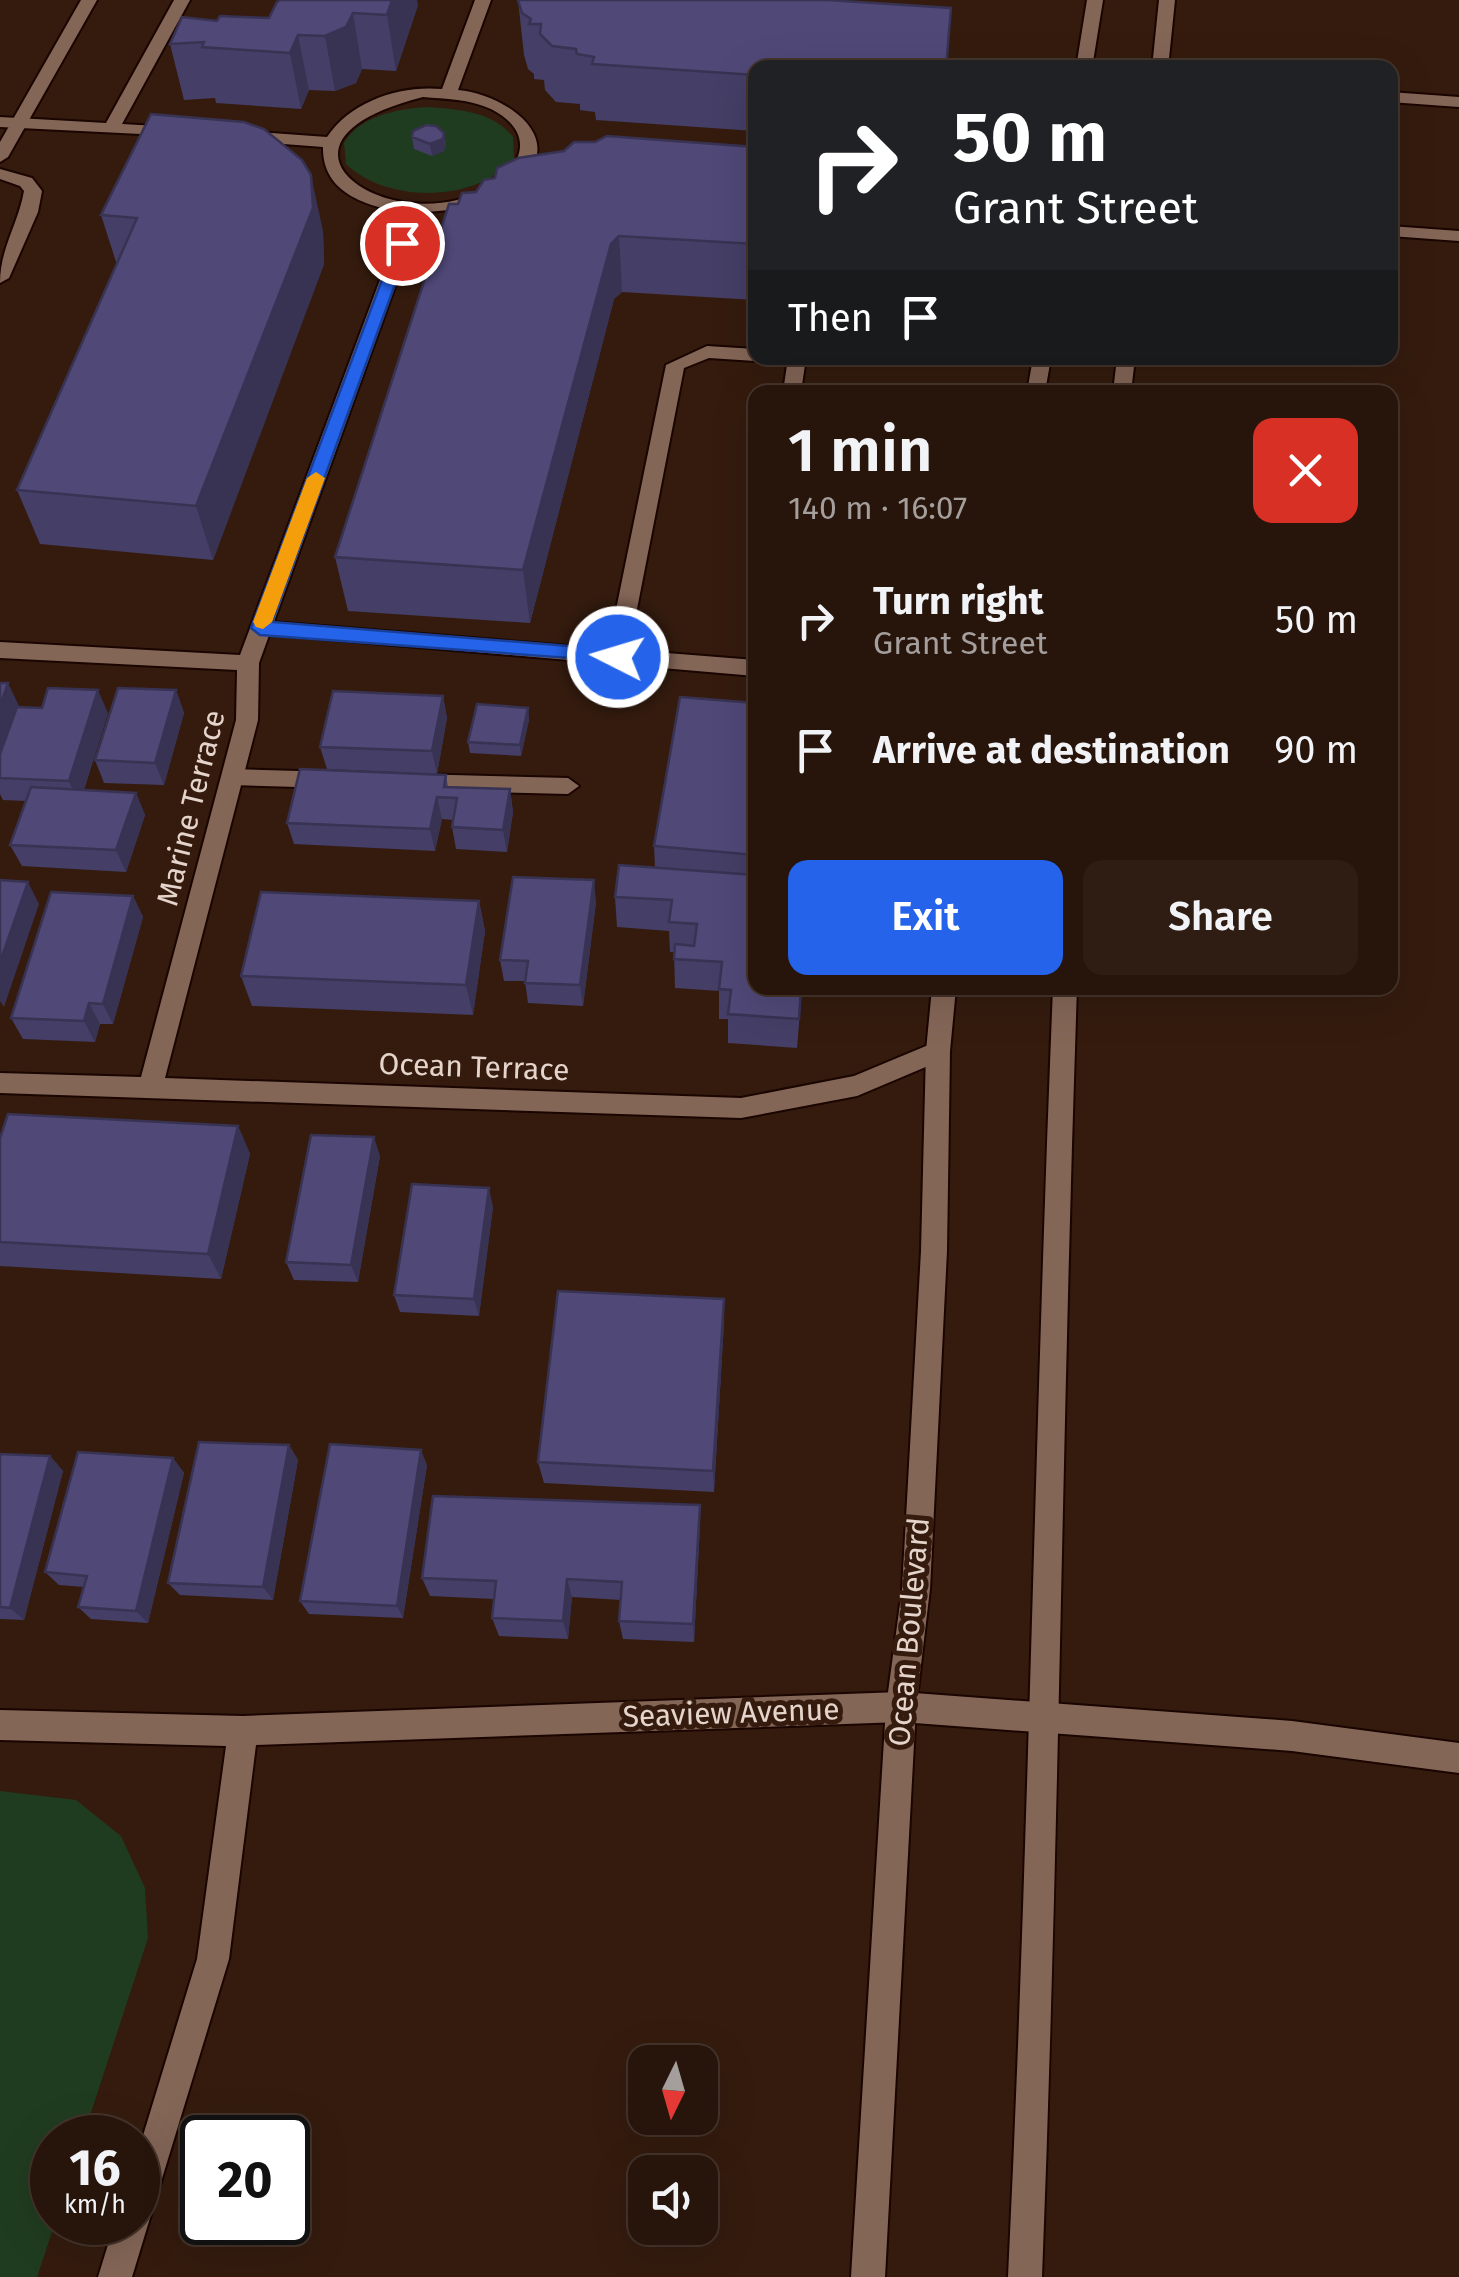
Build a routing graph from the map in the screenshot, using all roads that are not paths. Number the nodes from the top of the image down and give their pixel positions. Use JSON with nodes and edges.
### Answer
{"nodes":[{"id":1,"x":88,"y":0,"type":"edge"},
{"id":2,"x":182,"y":0,"type":"edge"},
{"id":3,"x":482,"y":0,"type":"edge"},
{"id":4,"x":1095,"y":0,"type":"edge"},
{"id":5,"x":1167,"y":0,"type":"edge"},
{"id":6,"x":1085,"y":60,"type":"edge"},
{"id":7,"x":1161,"y":60,"type":"edge"},
{"id":8,"x":449,"y":92,"type":"junction"},
{"id":9,"x":1398,"y":98,"type":"edge"},
{"id":10,"x":1459,"y":102,"type":"edge"},
{"id":11,"x":9,"y":122,"type":"edge"},
{"id":12,"x":112,"y":128,"type":"junction"},
{"id":13,"x":191,"y":133,"type":"edge"},
{"id":14,"x":231,"y":135,"type":"edge"},
{"id":15,"x":329,"y":142,"type":"junction"},
{"id":16,"x":0,"y":156,"type":"edge"},
{"id":17,"x":0,"y":174,"type":"edge"},
{"id":18,"x":415,"y":208,"type":"junction"},
{"id":19,"x":1398,"y":232,"type":"edge"},
{"id":20,"x":1459,"y":236,"type":"edge"},
{"id":21,"x":0,"y":278,"type":"edge"},
{"id":22,"x":748,"y":354,"type":"edge"},
{"id":23,"x":260,"y":628,"type":"junction"},
{"id":24,"x":0,"y":650,"type":"edge"},
{"id":25,"x":618,"y":657,"type":"junction"},
{"id":26,"x":248,"y":663,"type":"junction"},
{"id":27,"x":748,"y":667,"type":"edge"},
{"id":28,"x":233,"y":777,"type":"junction"},
{"id":29,"x":359,"y":780,"type":"edge"},
{"id":30,"x":397,"y":782,"type":"edge"},
{"id":31,"x":568,"y":786,"type":"dead end"},
{"id":32,"x":943,"y":995,"type":"edge"},
{"id":33,"x":1064,"y":995,"type":"edge"},
{"id":34,"x":938,"y":1052,"type":"junction"},
{"id":35,"x":0,"y":1083,"type":"edge"},
{"id":36,"x":150,"y":1090,"type":"junction"},
{"id":37,"x":901,"y":1707,"type":"junction"},
{"id":38,"x":1043,"y":1716,"type":"junction"},
{"id":39,"x":0,"y":1725,"type":"edge"},
{"id":40,"x":243,"y":1731,"type":"junction"},
{"id":41,"x":1459,"y":1758,"type":"edge"},
{"id":42,"x":160,"y":2133,"type":"edge"},
{"id":43,"x":125,"y":2245,"type":"edge"},
{"id":44,"x":115,"y":2277,"type":"edge"},
{"id":45,"x":868,"y":2277,"type":"edge"},
{"id":46,"x":1025,"y":2277,"type":"edge"}],
"edges":[{"from":1,"to":11,"type":"street"},
{"from":2,"to":12,"type":"street"},
{"from":3,"to":8,"type":"street"},
{"from":4,"to":6,"type":"street"},
{"from":5,"to":7,"type":"street"},
{"from":8,"to":15,"type":"street"},
{"from":8,"to":18,"type":"street"},
{"from":9,"to":10,"type":"street"},
{"from":11,"to":12,"type":"street"},
{"from":11,"to":16,"type":"street"},
{"from":12,"to":13,"type":"street"},
{"from":14,"to":15,"type":"street"},
{"from":15,"to":18,"type":"street"},
{"from":17,"to":21,"type":"street"},
{"from":18,"to":23,"type":"street","name":"Marine Terrace"},
{"from":19,"to":20,"type":"street"},
{"from":22,"to":25,"type":"street"},
{"from":23,"to":25,"type":"street"},
{"from":23,"to":26,"type":"street","name":"Marine Terrace"},
{"from":24,"to":26,"type":"street"},
{"from":25,"to":27,"type":"street"},
{"from":26,"to":28,"type":"street","name":"Marine Terrace"},
{"from":28,"to":29,"type":"street"},
{"from":28,"to":36,"type":"street","name":"Marine Terrace"},
{"from":30,"to":31,"type":"street"},
{"from":32,"to":34,"type":"street","name":"Ocean Boulevard"},
{"from":33,"to":38,"type":"street"},
{"from":34,"to":36,"type":"street","name":"Ocean Terrace"},
{"from":34,"to":37,"type":"street","name":"Ocean Boulevard"},
{"from":35,"to":36,"type":"street","name":"Ocean Terrace"},
{"from":37,"to":38,"type":"street","name":"Seaview Avenue"},
{"from":37,"to":40,"type":"street","name":"Seaview Avenue"},
{"from":37,"to":45,"type":"street","name":"Ocean Boulevard"},
{"from":38,"to":41,"type":"street","name":"Seaview Avenue"},
{"from":38,"to":46,"type":"street"},
{"from":39,"to":40,"type":"street","name":"Seaview Avenue"},
{"from":40,"to":42,"type":"street"},
{"from":43,"to":44,"type":"street"}]}
